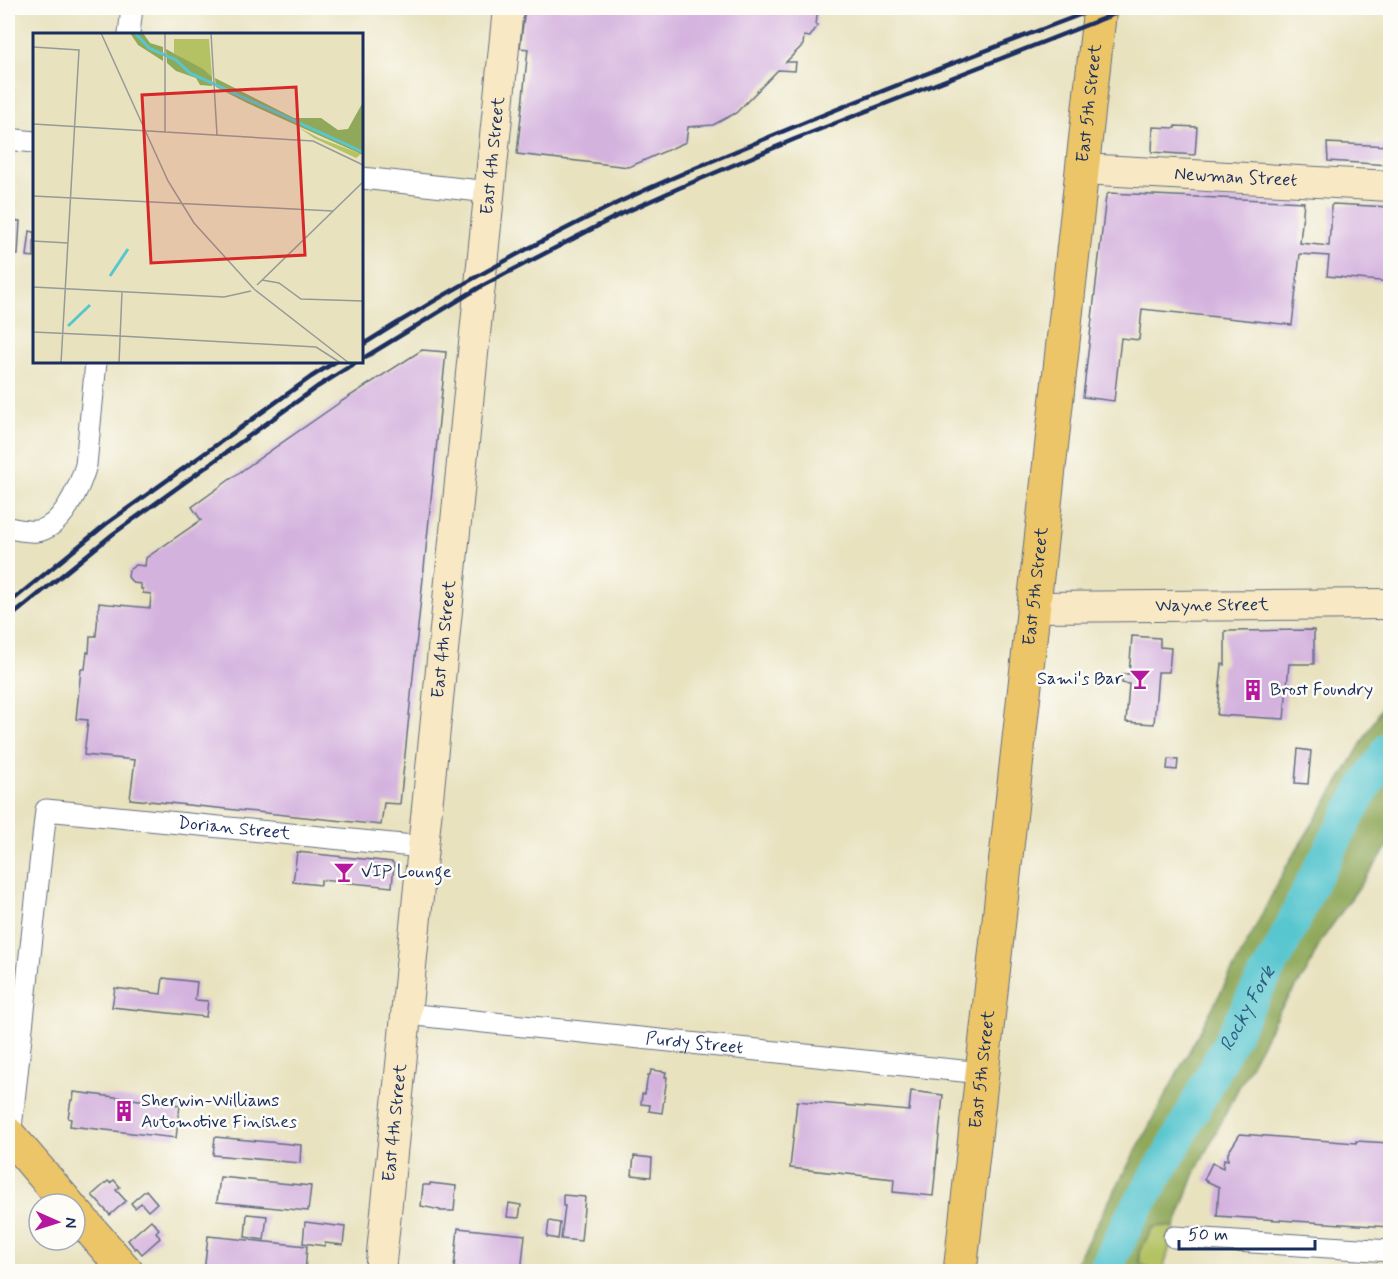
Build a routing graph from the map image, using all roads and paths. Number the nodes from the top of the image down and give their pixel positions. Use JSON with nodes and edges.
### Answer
{"nodes":[{"id":1,"x":132,"y":8,"type":"edge"},
{"id":2,"x":508,"y":8,"type":"edge"},
{"id":3,"x":1100,"y":8,"type":"edge"},
{"id":4,"x":129,"y":33,"type":"edge"},
{"id":5,"x":8,"y":140,"type":"edge"},
{"id":6,"x":33,"y":142,"type":"edge"},
{"id":7,"x":1082,"y":169,"type":"junction"},
{"id":8,"x":363,"y":178,"type":"edge"},
{"id":9,"x":1390,"y":186,"type":"edge"},
{"id":10,"x":489,"y":192,"type":"junction"},
{"id":11,"x":96,"y":363,"type":"edge"},
{"id":12,"x":8,"y":528,"type":"edge"},
{"id":13,"x":1390,"y":604,"type":"edge"},
{"id":14,"x":1034,"y":607,"type":"junction"},
{"id":15,"x":423,"y":847,"type":"junction"},
{"id":16,"x":406,"y":1014,"type":"junction"},
{"id":17,"x":982,"y":1073,"type":"junction"},
{"id":18,"x":9,"y":1135,"type":"edge"},
{"id":19,"x":58,"y":1192,"type":"edge"},
{"id":20,"x":87,"y":1226,"type":"edge"},
{"id":21,"x":1174,"y":1237,"type":"dead end"},
{"id":22,"x":1390,"y":1251,"type":"edge"},
{"id":23,"x":127,"y":1272,"type":"edge"},
{"id":24,"x":380,"y":1272,"type":"edge"},
{"id":25,"x":960,"y":1272,"type":"edge"}],
"edges":[{"from":1,"to":4,"type":"street"},
{"from":2,"to":10,"type":"main road","name":"East 4th Street"},
{"from":3,"to":7,"type":"main road","name":"East 5th Street"},
{"from":5,"to":6,"type":"street"},
{"from":7,"to":9,"type":"main road","name":"Newman Street"},
{"from":7,"to":14,"type":"main road","name":"East 5th Street"},
{"from":8,"to":10,"type":"street"},
{"from":10,"to":15,"type":"main road","name":"East 4th Street"},
{"from":11,"to":12,"type":"street"},
{"from":13,"to":14,"type":"main road","name":"Wayne Street"},
{"from":14,"to":17,"type":"main road","name":"East 5th Street"},
{"from":15,"to":16,"type":"main road","name":"East 4th Street"},
{"from":15,"to":18,"type":"street","name":"Dorian Street"},
{"from":16,"to":17,"type":"street","name":"Purdy Street"},
{"from":16,"to":24,"type":"main road","name":"East 4th Street"},
{"from":17,"to":25,"type":"main road","name":"East 5th Street"},
{"from":18,"to":19,"type":"main road"},
{"from":20,"to":23,"type":"main road"},
{"from":21,"to":22,"type":"street"}]}
